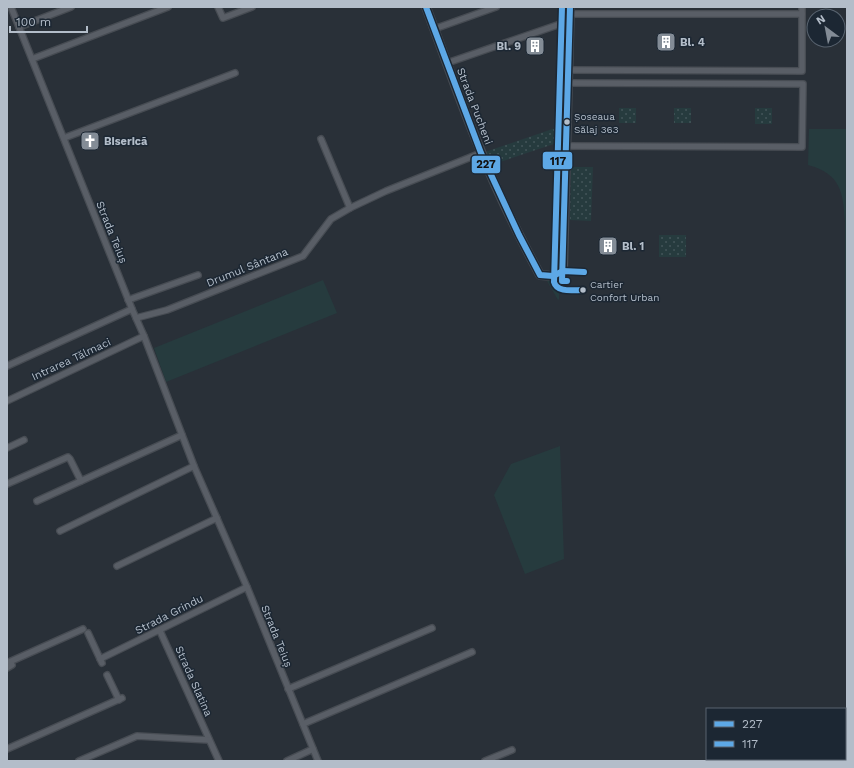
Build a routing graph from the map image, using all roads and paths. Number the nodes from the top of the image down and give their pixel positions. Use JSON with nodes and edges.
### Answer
{"nodes":[{"id":1,"x":12,"y":7,"type":"edge"},
{"id":2,"x":71,"y":7,"type":"edge"},
{"id":3,"x":168,"y":7,"type":"edge"},
{"id":4,"x":218,"y":7,"type":"edge"},
{"id":5,"x":252,"y":7,"type":"edge"},
{"id":6,"x":426,"y":7,"type":"edge"},
{"id":7,"x":496,"y":7,"type":"edge"},
{"id":8,"x":802,"y":7,"type":"edge"},
{"id":9,"x":570,"y":14,"type":"edge"},
{"id":10,"x":802,"y":14,"type":"junction"},
{"id":11,"x":19,"y":27,"type":"junction"},
{"id":12,"x":434,"y":29,"type":"junction"},
{"id":13,"x":32,"y":59,"type":"junction"},
{"id":14,"x":447,"y":63,"type":"junction"},
{"id":15,"x":568,"y":70,"type":"junction"},
{"id":16,"x":235,"y":73,"type":"dead end"},
{"id":17,"x":568,"y":83,"type":"junction"},
{"id":18,"x":64,"y":138,"type":"junction"},
{"id":19,"x":321,"y":139,"type":"dead end"},
{"id":20,"x":566,"y":146,"type":"junction"},
{"id":21,"x":481,"y":153,"type":"junction"},
{"id":22,"x":350,"y":208,"type":"junction"},
{"id":23,"x":198,"y":275,"type":"dead end"},
{"id":24,"x":128,"y":300,"type":"junction"},
{"id":25,"x":132,"y":309,"type":"junction"},
{"id":26,"x":136,"y":318,"type":"junction"},
{"id":27,"x":144,"y":336,"type":"junction"},
{"id":28,"x":7,"y":366,"type":"edge"},
{"id":29,"x":7,"y":401,"type":"edge"},
{"id":30,"x":182,"y":436,"type":"junction"},
{"id":31,"x":24,"y":440,"type":"dead end"},
{"id":32,"x":7,"y":448,"type":"edge"},
{"id":33,"x":194,"y":466,"type":"junction"},
{"id":34,"x":81,"y":481,"type":"junction"},
{"id":35,"x":7,"y":484,"type":"edge"},
{"id":36,"x":37,"y":501,"type":"dead end"},
{"id":37,"x":217,"y":518,"type":"junction"},
{"id":38,"x":60,"y":531,"type":"dead end"},
{"id":39,"x":117,"y":566,"type":"dead end"},
{"id":40,"x":247,"y":587,"type":"junction"},
{"id":41,"x":432,"y":628,"type":"dead end"},
{"id":42,"x":160,"y":631,"type":"junction"},
{"id":43,"x":472,"y":652,"type":"dead end"},
{"id":44,"x":9,"y":665,"type":"edge"},
{"id":45,"x":107,"y":675,"type":"dead end"},
{"id":46,"x":288,"y":689,"type":"junction"},
{"id":47,"x":303,"y":724,"type":"junction"},
{"id":48,"x":209,"y":740,"type":"junction"},
{"id":49,"x":7,"y":749,"type":"edge"},
{"id":50,"x":313,"y":749,"type":"junction"},
{"id":51,"x":512,"y":750,"type":"dead end"},
{"id":52,"x":79,"y":761,"type":"edge"},
{"id":53,"x":219,"y":761,"type":"edge"},
{"id":54,"x":287,"y":761,"type":"edge"},
{"id":55,"x":318,"y":761,"type":"edge"},
{"id":56,"x":485,"y":761,"type":"edge"}],
"edges":[{"from":1,"to":11,"type":"street","name":"Strada Teiuș"},
{"from":2,"to":11,"type":"street"},
{"from":3,"to":13,"type":"street"},
{"from":4,"to":5,"type":"street"},
{"from":6,"to":12,"type":"street","name":"Strada Pucheni"},
{"from":7,"to":12,"type":"street"},
{"from":8,"to":10,"type":"street"},
{"from":9,"to":10,"type":"street"},
{"from":9,"to":14,"type":"street"},
{"from":9,"to":15,"type":"street"},
{"from":10,"to":15,"type":"street"},
{"from":11,"to":13,"type":"street","name":"Strada Teiuș"},
{"from":12,"to":14,"type":"street","name":"Strada Pucheni"},
{"from":13,"to":18,"type":"street","name":"Strada Teiuș"},
{"from":14,"to":21,"type":"street","name":"Strada Pucheni"},
{"from":15,"to":17,"type":"street"},
{"from":16,"to":18,"type":"street"},
{"from":17,"to":20,"type":"street"},
{"from":17,"to":20,"type":"street"},
{"from":18,"to":24,"type":"street","name":"Strada Teiuș"},
{"from":19,"to":22,"type":"street"},
{"from":20,"to":21,"type":"street","name":"Strada Pucheni"},
{"from":21,"to":22,"type":"street","name":"Drumul Sântana"},
{"from":22,"to":26,"type":"street","name":"Drumul Sântana"},
{"from":23,"to":24,"type":"street"},
{"from":24,"to":25,"type":"street","name":"Strada Teiuș"},
{"from":25,"to":26,"type":"street","name":"Strada Teiuș"},
{"from":25,"to":28,"type":"street"},
{"from":26,"to":27,"type":"street","name":"Strada Teiuș"},
{"from":27,"to":29,"type":"street","name":"Intrarea Tălmaci"},
{"from":27,"to":30,"type":"street","name":"Strada Teiuș"},
{"from":30,"to":33,"type":"street","name":"Strada Teiuș"},
{"from":30,"to":34,"type":"street"},
{"from":31,"to":32,"type":"street"},
{"from":33,"to":37,"type":"street","name":"Strada Teiuș"},
{"from":33,"to":38,"type":"street"},
{"from":34,"to":35,"type":"street"},
{"from":34,"to":36,"type":"street"},
{"from":37,"to":39,"type":"street"},
{"from":37,"to":40,"type":"street","name":"Strada Teiuș"},
{"from":40,"to":42,"type":"street","name":"Strada Grindu"},
{"from":40,"to":46,"type":"street","name":"Strada Teiuș"},
{"from":41,"to":46,"type":"street"},
{"from":42,"to":44,"type":"street","name":"Strada Grindu"},
{"from":42,"to":48,"type":"street","name":"Strada Slatina"},
{"from":43,"to":47,"type":"street"},
{"from":45,"to":49,"type":"street"},
{"from":46,"to":47,"type":"street","name":"Strada Teiuș"},
{"from":47,"to":50,"type":"street","name":"Strada Teiuș"},
{"from":48,"to":52,"type":"street"},
{"from":48,"to":53,"type":"street","name":"Strada Slatina"},
{"from":50,"to":54,"type":"street"},
{"from":50,"to":55,"type":"street","name":"Strada Teiuș"},
{"from":51,"to":56,"type":"street"}]}
